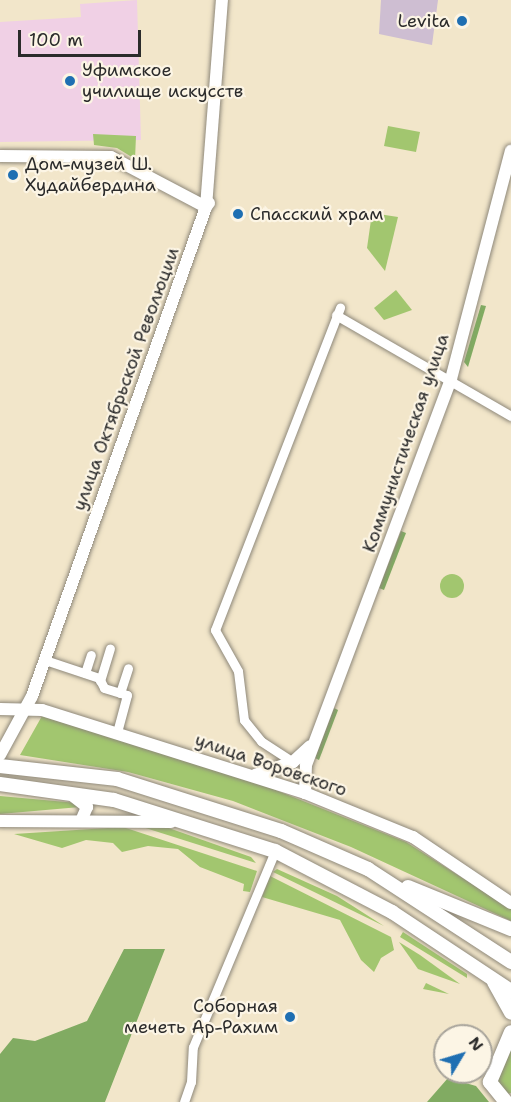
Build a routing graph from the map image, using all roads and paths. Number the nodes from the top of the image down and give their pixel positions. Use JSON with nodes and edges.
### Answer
{"nodes":[{"id":1,"x":222,"y":0,"type":"edge"},
{"id":2,"x":228,"y":0,"type":"edge"},
{"id":3,"x":0,"y":156,"type":"edge"},
{"id":4,"x":510,"y":156,"type":"edge"},
{"id":5,"x":207,"y":207,"type":"junction"},
{"id":6,"x":451,"y":379,"type":"junction"},
{"id":7,"x":511,"y":416,"type":"edge"},
{"id":8,"x":110,"y":650,"type":"dead end"},
{"id":9,"x":91,"y":655,"type":"dead end"},
{"id":10,"x":45,"y":660,"type":"junction"},
{"id":11,"x":128,"y":668,"type":"dead end"},
{"id":12,"x":85,"y":673,"type":"junction"},
{"id":13,"x":100,"y":681,"type":"junction"},
{"id":14,"x":120,"y":693,"type":"junction"},
{"id":15,"x":0,"y":709,"type":"edge"},
{"id":16,"x":26,"y":709,"type":"junction"},
{"id":17,"x":117,"y":733,"type":"junction"},
{"id":18,"x":315,"y":741,"type":"junction"},
{"id":19,"x":0,"y":755,"type":"edge"},
{"id":20,"x":293,"y":762,"type":"junction"},
{"id":21,"x":0,"y":766,"type":"edge"},
{"id":22,"x":255,"y":776,"type":"junction"},
{"id":23,"x":0,"y":784,"type":"edge"},
{"id":24,"x":49,"y":788,"type":"junction"},
{"id":25,"x":305,"y":792,"type":"junction"},
{"id":26,"x":82,"y":819,"type":"junction"},
{"id":27,"x":0,"y":821,"type":"edge"},
{"id":28,"x":202,"y":825,"type":"junction"},
{"id":29,"x":274,"y":851,"type":"junction"},
{"id":30,"x":368,"y":869,"type":"junction"},
{"id":31,"x":511,"y":903,"type":"edge"},
{"id":32,"x":511,"y":929,"type":"edge"},
{"id":33,"x":511,"y":962,"type":"edge"},
{"id":34,"x":491,"y":978,"type":"junction"},
{"id":35,"x":511,"y":991,"type":"edge"},
{"id":36,"x":511,"y":1013,"type":"edge"},
{"id":37,"x":509,"y":1038,"type":"edge"},
{"id":38,"x":184,"y":1102,"type":"edge"},
{"id":39,"x":506,"y":1102,"type":"edge"}],
"edges":[{"from":1,"to":5,"type":"street","name":"улица Октябрьской Революции"},
{"from":2,"to":5,"type":"street"},
{"from":3,"to":5,"type":"street"},
{"from":4,"to":6,"type":"street","name":"Коммунистическая улица"},
{"from":5,"to":10,"type":"street","name":"улица Октябрьской Революции"},
{"from":6,"to":7,"type":"street"},
{"from":6,"to":18,"type":"street","name":"Коммунистическая улица"},
{"from":6,"to":20,"type":"street"},
{"from":8,"to":13,"type":"street"},
{"from":9,"to":12,"type":"street"},
{"from":10,"to":12,"type":"street"},
{"from":10,"to":16,"type":"street","name":"улица Октябрьской Революции"},
{"from":11,"to":14,"type":"street"},
{"from":12,"to":13,"type":"street"},
{"from":13,"to":14,"type":"street"},
{"from":14,"to":17,"type":"street"},
{"from":15,"to":16,"type":"street","name":"улица Воровского"},
{"from":16,"to":17,"type":"street","name":"улица Воровского"},
{"from":16,"to":19,"type":"street","name":"улица Октябрьской Революции"},
{"from":17,"to":22,"type":"street","name":"улица Воровского"},
{"from":18,"to":20,"type":"street","name":"Коммунистическая улица"},
{"from":18,"to":25,"type":"street","name":"Коммунистическая улица"},
{"from":20,"to":22,"type":"street","name":"Коммунистическая улица"},
{"from":21,"to":30,"type":"main road"},
{"from":22,"to":25,"type":"street","name":"улица Воровского"},
{"from":23,"to":24,"type":"main road"},
{"from":24,"to":26,"type":"street"},
{"from":24,"to":28,"type":"main road"},
{"from":25,"to":31,"type":"street","name":"улица Воровского"},
{"from":26,"to":27,"type":"street"},
{"from":26,"to":28,"type":"street"},
{"from":28,"to":29,"type":"main road"},
{"from":29,"to":34,"type":"main road"},
{"from":29,"to":38,"type":"street"},
{"from":30,"to":32,"type":"main road"},
{"from":30,"to":33,"type":"main road"},
{"from":34,"to":35,"type":"main road"},
{"from":34,"to":36,"type":"main road"},
{"from":37,"to":39,"type":"main road"}]}
